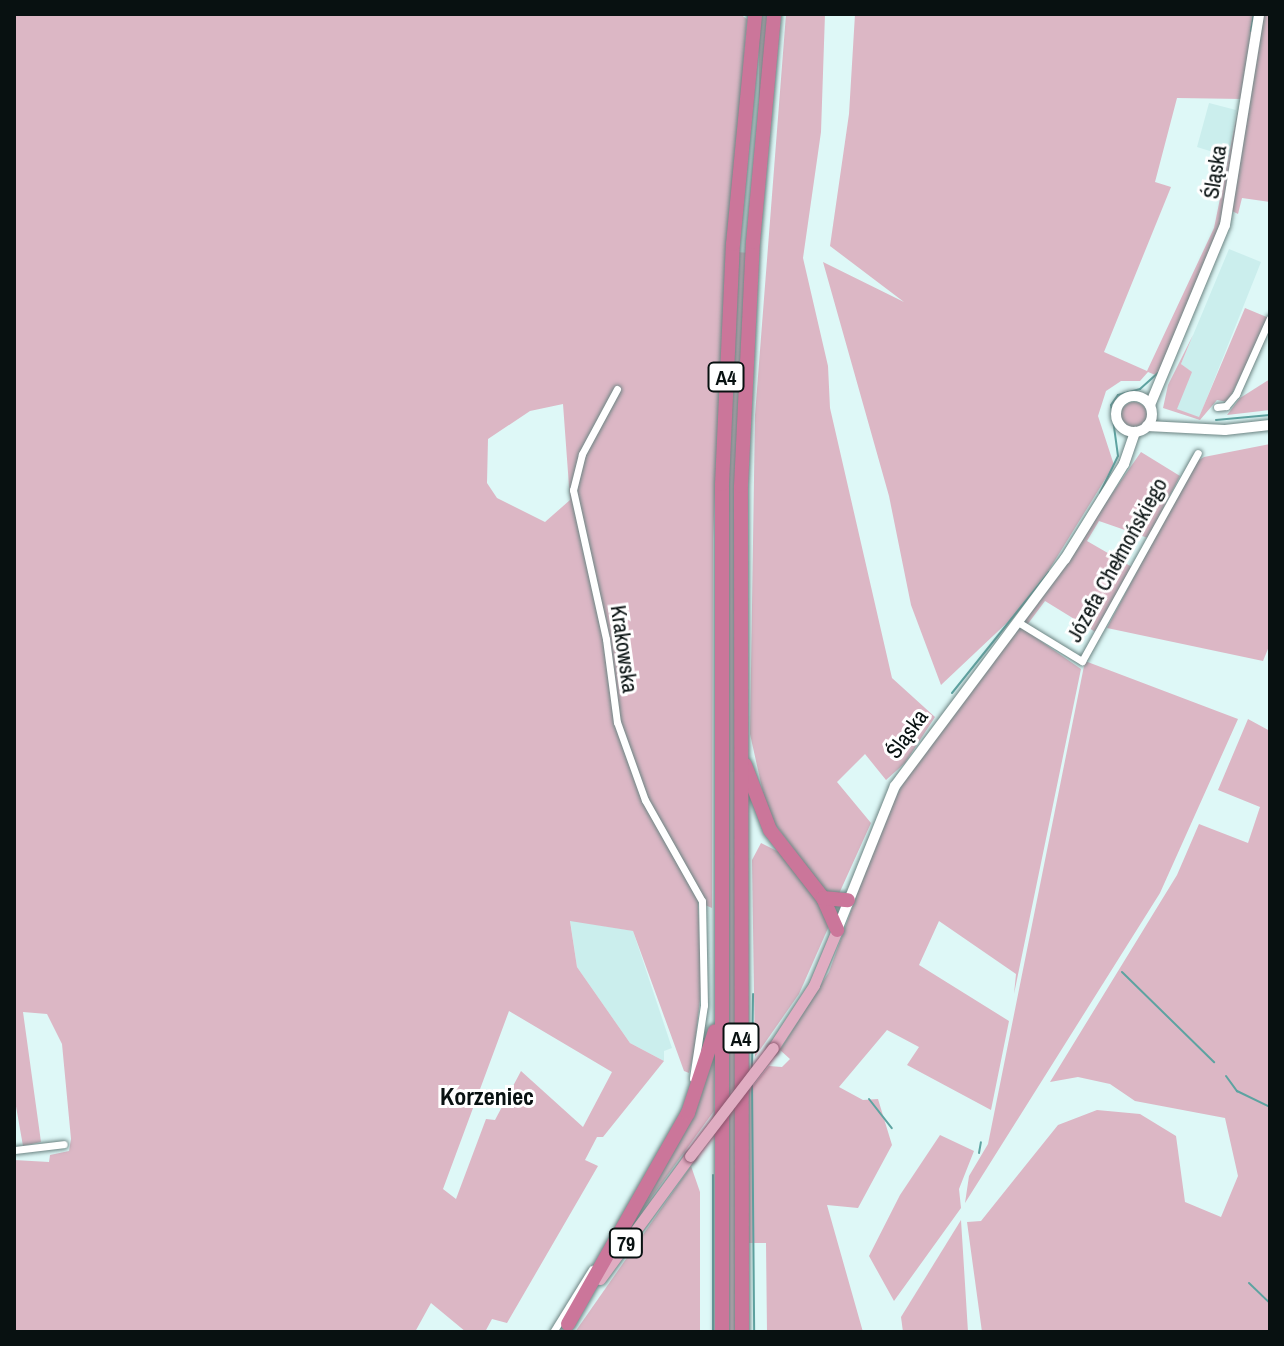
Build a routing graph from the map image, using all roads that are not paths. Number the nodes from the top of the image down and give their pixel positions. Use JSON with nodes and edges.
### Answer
{"nodes":[{"id":1,"x":755,"y":14,"type":"edge"},
{"id":2,"x":774,"y":14,"type":"edge"},
{"id":3,"x":1259,"y":14,"type":"edge"},
{"id":4,"x":1270,"y":318,"type":"edge"},
{"id":5,"x":1165,"y":373,"type":"junction"},
{"id":6,"x":617,"y":389,"type":"dead end"},
{"id":7,"x":1138,"y":397,"type":"junction"},
{"id":8,"x":1217,"y":407,"type":"dead end"},
{"id":9,"x":1151,"y":409,"type":"junction"},
{"id":10,"x":1270,"y":425,"type":"edge"},
{"id":11,"x":1147,"y":426,"type":"junction"},
{"id":12,"x":1122,"y":427,"type":"junction"},
{"id":13,"x":1179,"y":427,"type":"junction"},
{"id":14,"x":1135,"y":432,"type":"junction"},
{"id":15,"x":1198,"y":453,"type":"dead end"},
{"id":16,"x":1119,"y":468,"type":"junction"},
{"id":17,"x":1018,"y":622,"type":"junction"},
{"id":18,"x":740,"y":744,"type":"junction"},
{"id":19,"x":823,"y":898,"type":"junction"},
{"id":20,"x":848,"y":900,"type":"junction"},
{"id":21,"x":837,"y":930,"type":"junction"},
{"id":22,"x":722,"y":987,"type":"junction"},
{"id":23,"x":64,"y":1144,"type":"dead end"},
{"id":24,"x":14,"y":1150,"type":"edge"},
{"id":25,"x":565,"y":1328,"type":"edge"},
{"id":26,"x":553,"y":1332,"type":"edge"},
{"id":27,"x":722,"y":1332,"type":"edge"},
{"id":28,"x":742,"y":1332,"type":"edge"}],
"edges":[{"from":1,"to":22,"type":"highway","number":"A4"},
{"from":2,"to":18,"type":"highway","number":"A4"},
{"from":3,"to":5,"type":"main road","name":"Śląska","number":"79"},
{"from":4,"to":8,"type":"street"},
{"from":5,"to":7,"type":"main road","name":"Śląska","number":"79"},
{"from":5,"to":9,"type":"main road","name":"Śląska","number":"79"},
{"from":6,"to":26,"type":"street","name":"Krakowska"},
{"from":7,"to":9,"type":"main road"},
{"from":7,"to":12,"type":"main road","number":"79"},
{"from":9,"to":11,"type":"main road","number":"79"},
{"from":9,"to":13,"type":"main road"},
{"from":10,"to":13,"type":"main road"},
{"from":11,"to":13,"type":"main road"},
{"from":11,"to":14,"type":"main road"},
{"from":12,"to":14,"type":"main road"},
{"from":12,"to":16,"type":"main road","name":"Śląska","number":"79"},
{"from":14,"to":16,"type":"main road","name":"Śląska","number":"79"},
{"from":15,"to":17,"type":"street","name":"Józefa Chełmońskiego"},
{"from":16,"to":17,"type":"main road","name":"Śląska","number":"79"},
{"from":17,"to":20,"type":"main road","name":"Śląska","number":"79"},
{"from":18,"to":19,"type":"highway"},
{"from":18,"to":28,"type":"highway","number":"A4"},
{"from":19,"to":20,"type":"highway"},
{"from":19,"to":21,"type":"highway"},
{"from":20,"to":21,"type":"main road","name":"Śląska","number":"79"},
{"from":21,"to":25,"type":"main road","name":"Śląska","number":"79","bridge":true},
{"from":22,"to":25,"type":"highway"},
{"from":22,"to":27,"type":"highway","number":"A4"},
{"from":23,"to":24,"type":"street"}]}
